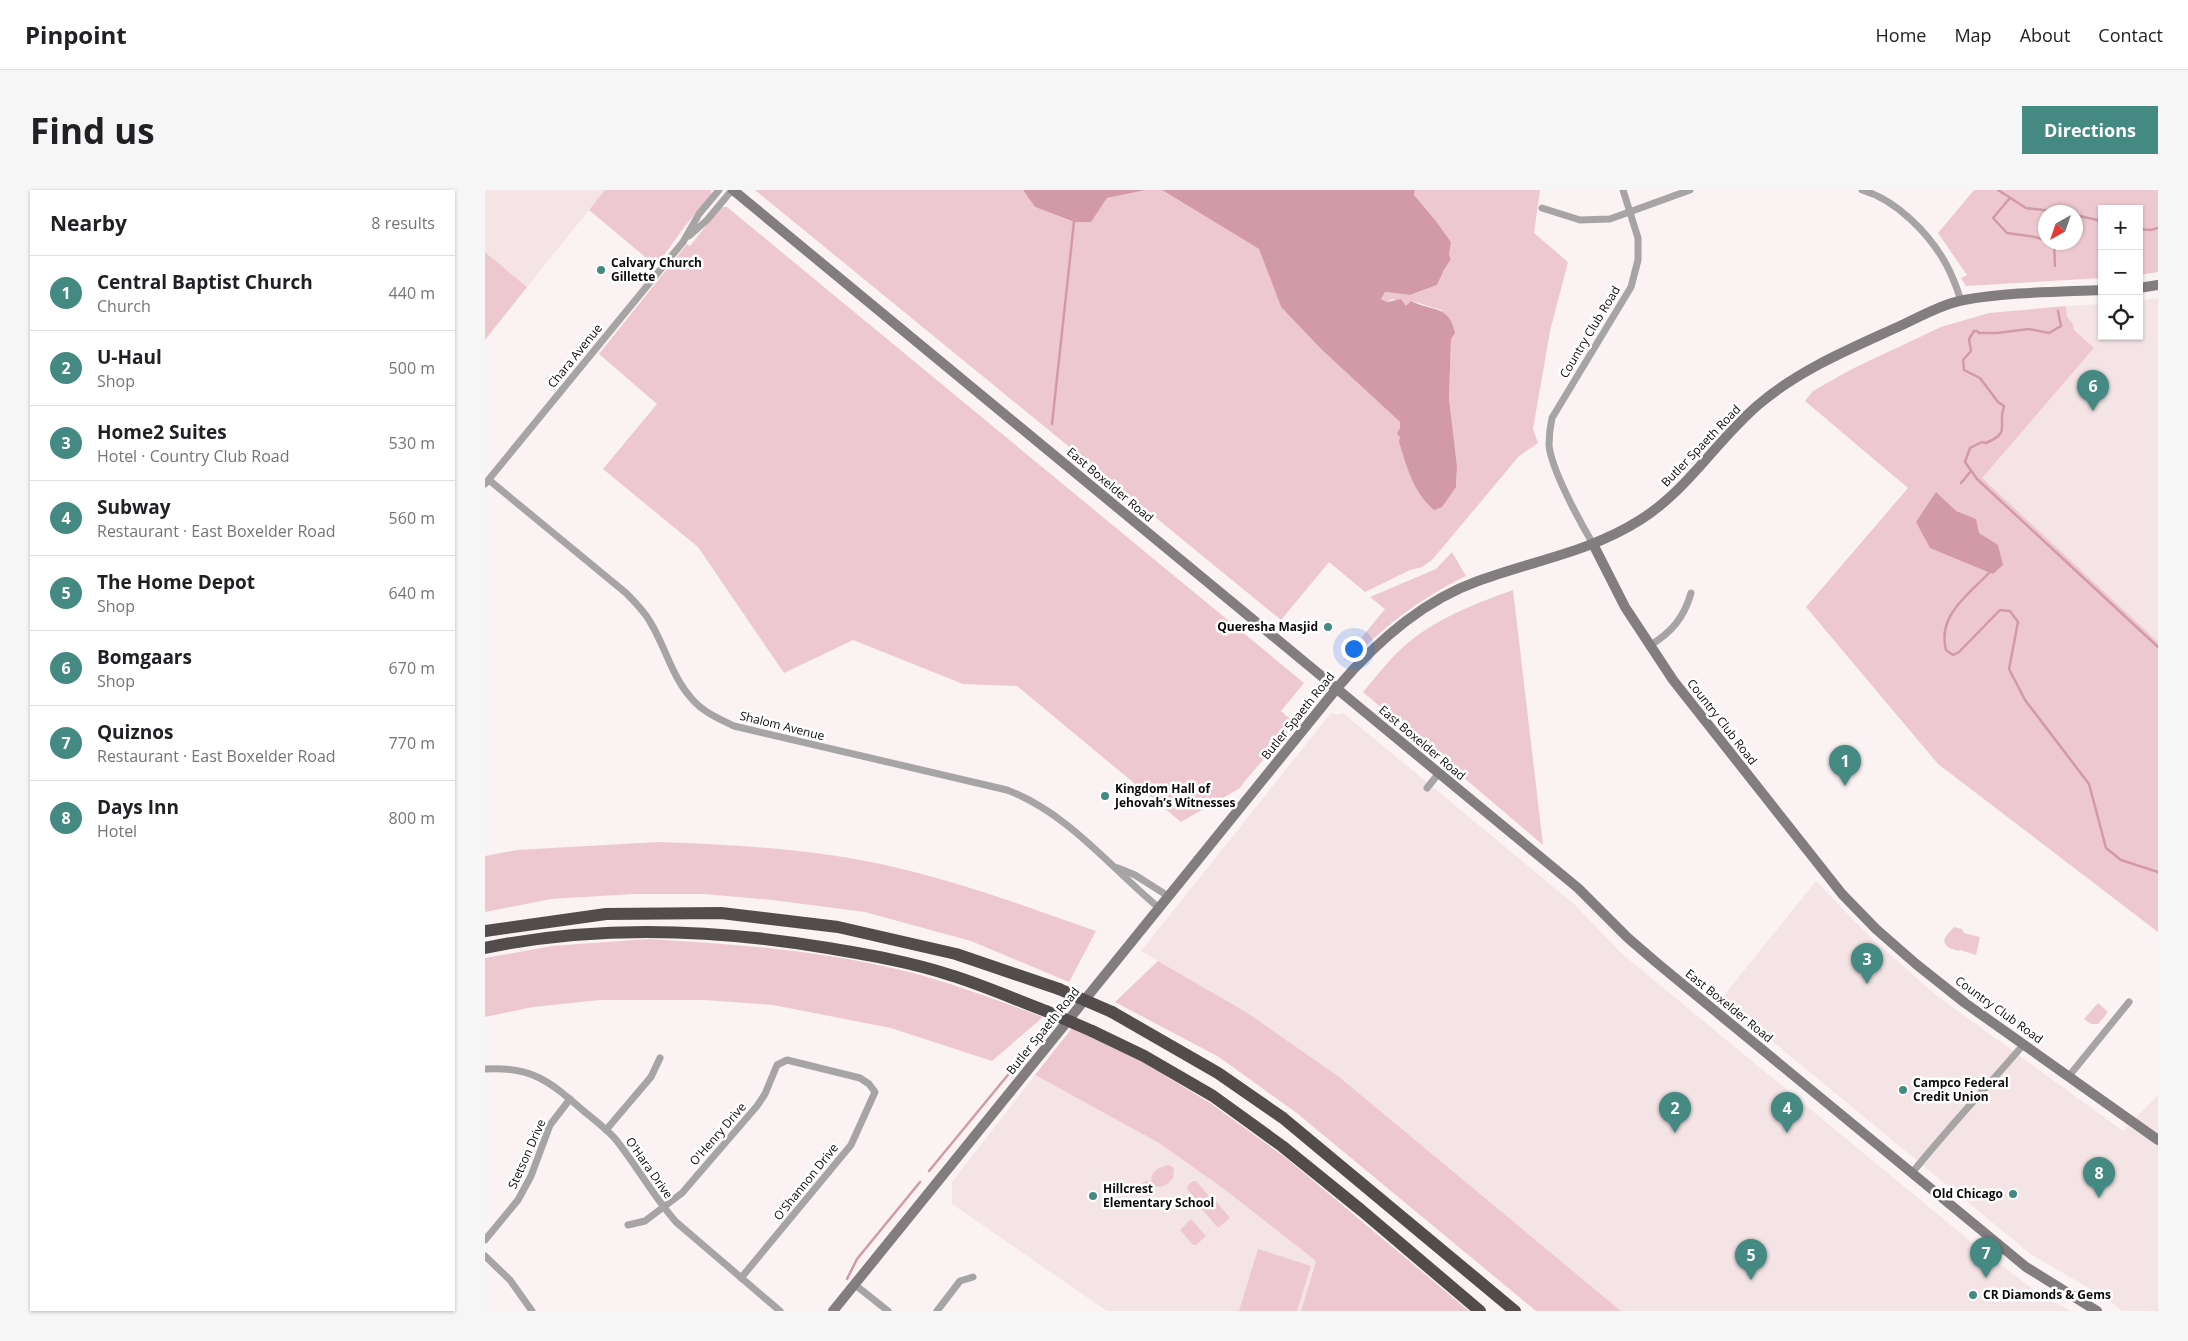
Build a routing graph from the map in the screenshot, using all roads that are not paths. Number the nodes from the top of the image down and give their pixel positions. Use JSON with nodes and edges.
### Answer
{"nodes":[{"id":1,"x":719,"y":190,"type":"edge"},
{"id":2,"x":733,"y":190,"type":"edge"},
{"id":3,"x":1623,"y":190,"type":"edge"},
{"id":4,"x":1690,"y":190,"type":"edge"},
{"id":5,"x":1862,"y":190,"type":"edge"},
{"id":6,"x":1542,"y":208,"type":"dead end"},
{"id":7,"x":1632,"y":212,"type":"junction"},
{"id":8,"x":683,"y":242,"type":"junction"},
{"id":9,"x":2158,"y":284,"type":"edge"},
{"id":10,"x":2143,"y":287,"type":"edge"},
{"id":11,"x":2098,"y":290,"type":"edge"},
{"id":12,"x":1961,"y":300,"type":"junction"},
{"id":13,"x":487,"y":482,"type":"edge"},
{"id":14,"x":1593,"y":544,"type":"junction"},
{"id":15,"x":1691,"y":594,"type":"dead end"},
{"id":16,"x":1649,"y":646,"type":"junction"},
{"id":17,"x":1337,"y":688,"type":"junction"},
{"id":18,"x":1439,"y":773,"type":"junction"},
{"id":19,"x":1427,"y":788,"type":"dead end"},
{"id":20,"x":1117,"y":868,"type":"junction"},
{"id":21,"x":1167,"y":896,"type":"junction"},
{"id":22,"x":1158,"y":907,"type":"junction"},
{"id":23,"x":485,"y":930,"type":"edge"},
{"id":24,"x":485,"y":948,"type":"edge"},
{"id":25,"x":2129,"y":1002,"type":"dead end"},
{"id":26,"x":2024,"y":1044,"type":"junction"},
{"id":27,"x":660,"y":1058,"type":"dead end"},
{"id":28,"x":777,"y":1065,"type":"joint"},
{"id":29,"x":485,"y":1069,"type":"edge"},
{"id":30,"x":2069,"y":1076,"type":"junction"},
{"id":31,"x":570,"y":1099,"type":"junction"},
{"id":32,"x":606,"y":1130,"type":"junction"},
{"id":33,"x":2158,"y":1140,"type":"edge"},
{"id":34,"x":1912,"y":1173,"type":"junction"},
{"id":35,"x":664,"y":1208,"type":"junction"},
{"id":36,"x":627,"y":1225,"type":"dead end"},
{"id":37,"x":485,"y":1240,"type":"edge"},
{"id":38,"x":485,"y":1256,"type":"edge"},
{"id":39,"x":973,"y":1277,"type":"dead end"},
{"id":40,"x":741,"y":1278,"type":"junction"},
{"id":41,"x":854,"y":1284,"type":"junction"},
{"id":42,"x":532,"y":1311,"type":"edge"},
{"id":43,"x":780,"y":1311,"type":"edge"},
{"id":44,"x":833,"y":1311,"type":"edge"},
{"id":45,"x":888,"y":1311,"type":"edge"},
{"id":46,"x":937,"y":1311,"type":"edge"},
{"id":47,"x":1480,"y":1311,"type":"edge"},
{"id":48,"x":1515,"y":1311,"type":"edge"},
{"id":49,"x":2097,"y":1311,"type":"edge"}],
"edges":[{"from":1,"to":8,"type":"street","name":"Chara Avenue"},
{"from":2,"to":8,"type":"street","name":"Chara Avenue"},
{"from":2,"to":17,"type":"main road","name":"East Boxelder Road"},
{"from":3,"to":7,"type":"street","name":"Country Club Road"},
{"from":4,"to":7,"type":"street"},
{"from":5,"to":12,"type":"street"},
{"from":6,"to":7,"type":"street"},
{"from":7,"to":14,"type":"street","name":"Country Club Road"},
{"from":8,"to":13,"type":"street","name":"Chara Avenue"},
{"from":9,"to":10,"type":"main road"},
{"from":11,"to":12,"type":"main road","name":"Butler Spaeth Road"},
{"from":12,"to":14,"type":"main road","name":"Butler Spaeth Road"},
{"from":13,"to":20,"type":"street","name":"Shalom Avenue"},
{"from":14,"to":16,"type":"main road","name":"Country Club Road"},
{"from":14,"to":17,"type":"main road","name":"Butler Spaeth Road"},
{"from":15,"to":16,"type":"street"},
{"from":16,"to":26,"type":"main road","name":"Country Club Road"},
{"from":17,"to":18,"type":"main road","name":"East Boxelder Road"},
{"from":17,"to":21,"type":"main road","name":"Butler Spaeth Road"},
{"from":18,"to":19,"type":"street"},
{"from":18,"to":34,"type":"main road","name":"East Boxelder Road"},
{"from":20,"to":21,"type":"street","name":"Shalom Avenue"},
{"from":20,"to":22,"type":"street","name":"Shalom Avenue"},
{"from":21,"to":22,"type":"main road","name":"Butler Spaeth Road"},
{"from":22,"to":41,"type":"main road","name":"Butler Spaeth Road"},
{"from":23,"to":48,"type":"highway","bridge":true},
{"from":24,"to":47,"type":"highway","bridge":true},
{"from":25,"to":30,"type":"street"},
{"from":26,"to":30,"type":"main road","name":"Country Club Road"},
{"from":26,"to":34,"type":"street"},
{"from":27,"to":32,"type":"street"},
{"from":28,"to":35,"type":"street","name":"O'Henry Drive"},
{"from":28,"to":40,"type":"street","name":"O'Shannon Drive"},
{"from":29,"to":31,"type":"street","name":"O'Hara Drive"},
{"from":30,"to":33,"type":"main road","name":"Country Club Road"},
{"from":31,"to":32,"type":"street","name":"O'Hara Drive"},
{"from":31,"to":37,"type":"street","name":"Stetson Drive"},
{"from":32,"to":35,"type":"street","name":"O'Hara Drive"},
{"from":34,"to":49,"type":"main road","name":"East Boxelder Road"},
{"from":35,"to":36,"type":"street","name":"O'Henry Drive"},
{"from":35,"to":40,"type":"street","name":"O'Hara Drive"},
{"from":38,"to":42,"type":"street"},
{"from":39,"to":46,"type":"street"},
{"from":40,"to":43,"type":"street","name":"O'Hara Drive"},
{"from":41,"to":44,"type":"main road","name":"Butler Spaeth Road"},
{"from":41,"to":45,"type":"street"}]}
